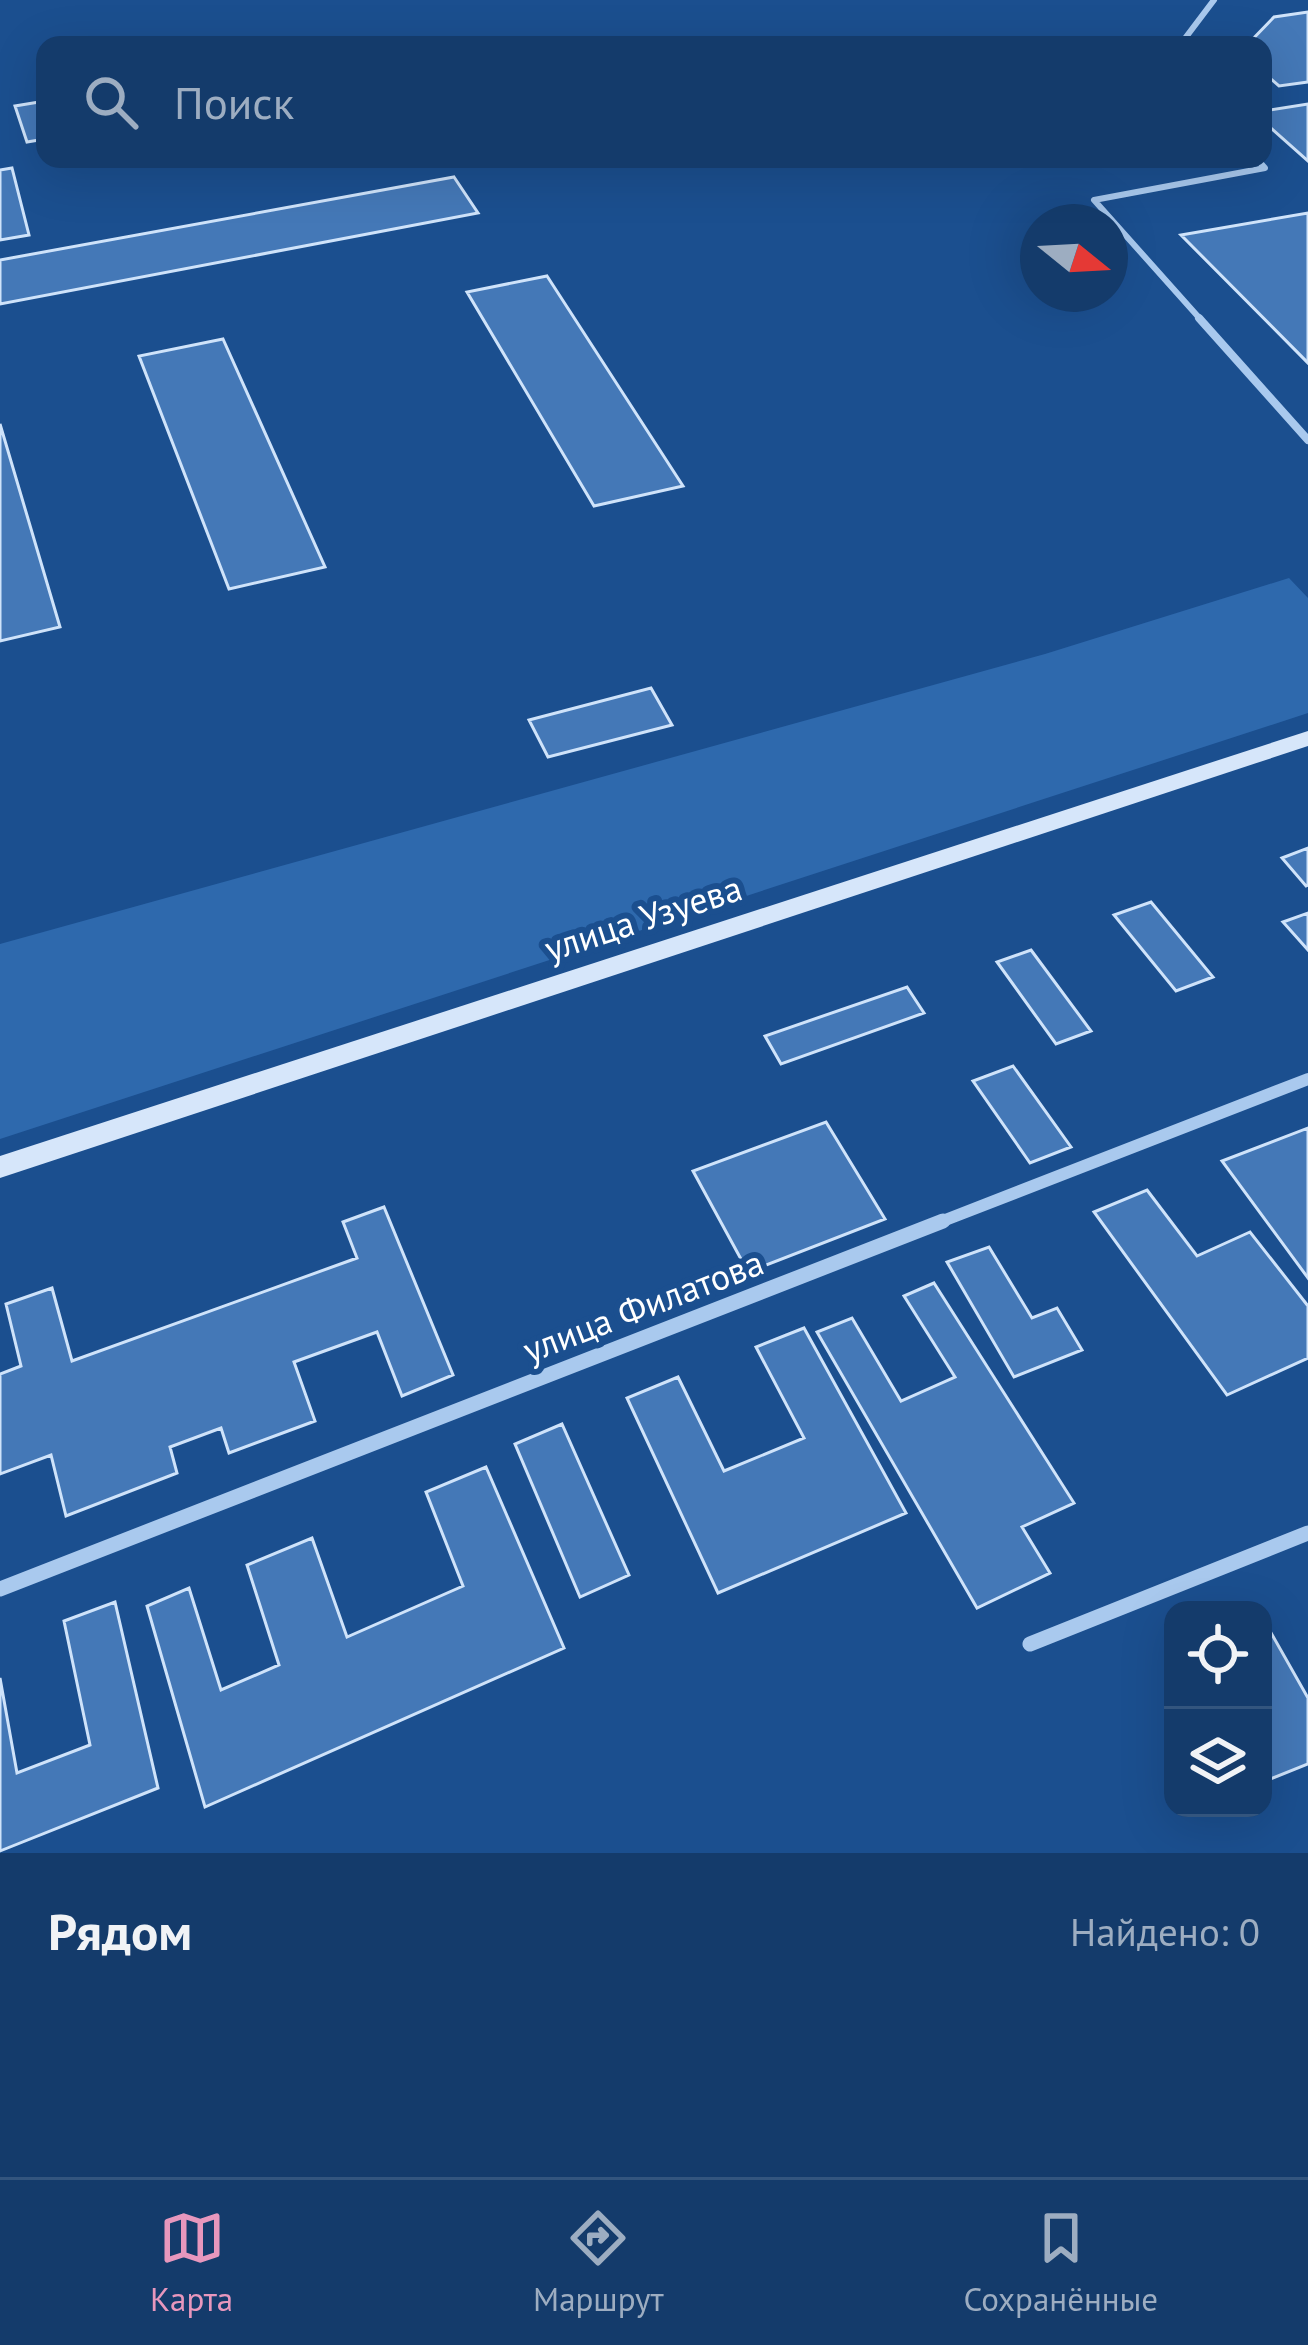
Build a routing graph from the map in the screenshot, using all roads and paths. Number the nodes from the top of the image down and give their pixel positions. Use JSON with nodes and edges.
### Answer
{"nodes":[{"id":1,"x":1214,"y":0,"type":"edge"},
{"id":2,"x":1187,"y":36,"type":"edge"},
{"id":3,"x":1265,"y":168,"type":"edge"},
{"id":4,"x":1308,"y":440,"type":"edge"},
{"id":5,"x":1308,"y":738,"type":"edge"},
{"id":6,"x":1308,"y":1079,"type":"edge"},
{"id":7,"x":0,"y":1166,"type":"edge"},
{"id":8,"x":1308,"y":1533,"type":"edge"},
{"id":9,"x":0,"y":1589,"type":"edge"},
{"id":10,"x":1030,"y":1643,"type":"dead end"}],
"edges":[{"from":1,"to":2,"type":"lane"},
{"from":3,"to":4,"type":"lane"},
{"from":5,"to":7,"type":"main road","name":"улица Узуева"},
{"from":6,"to":9,"type":"street","name":"улица Филатова"},
{"from":8,"to":10,"type":"street"}]}
